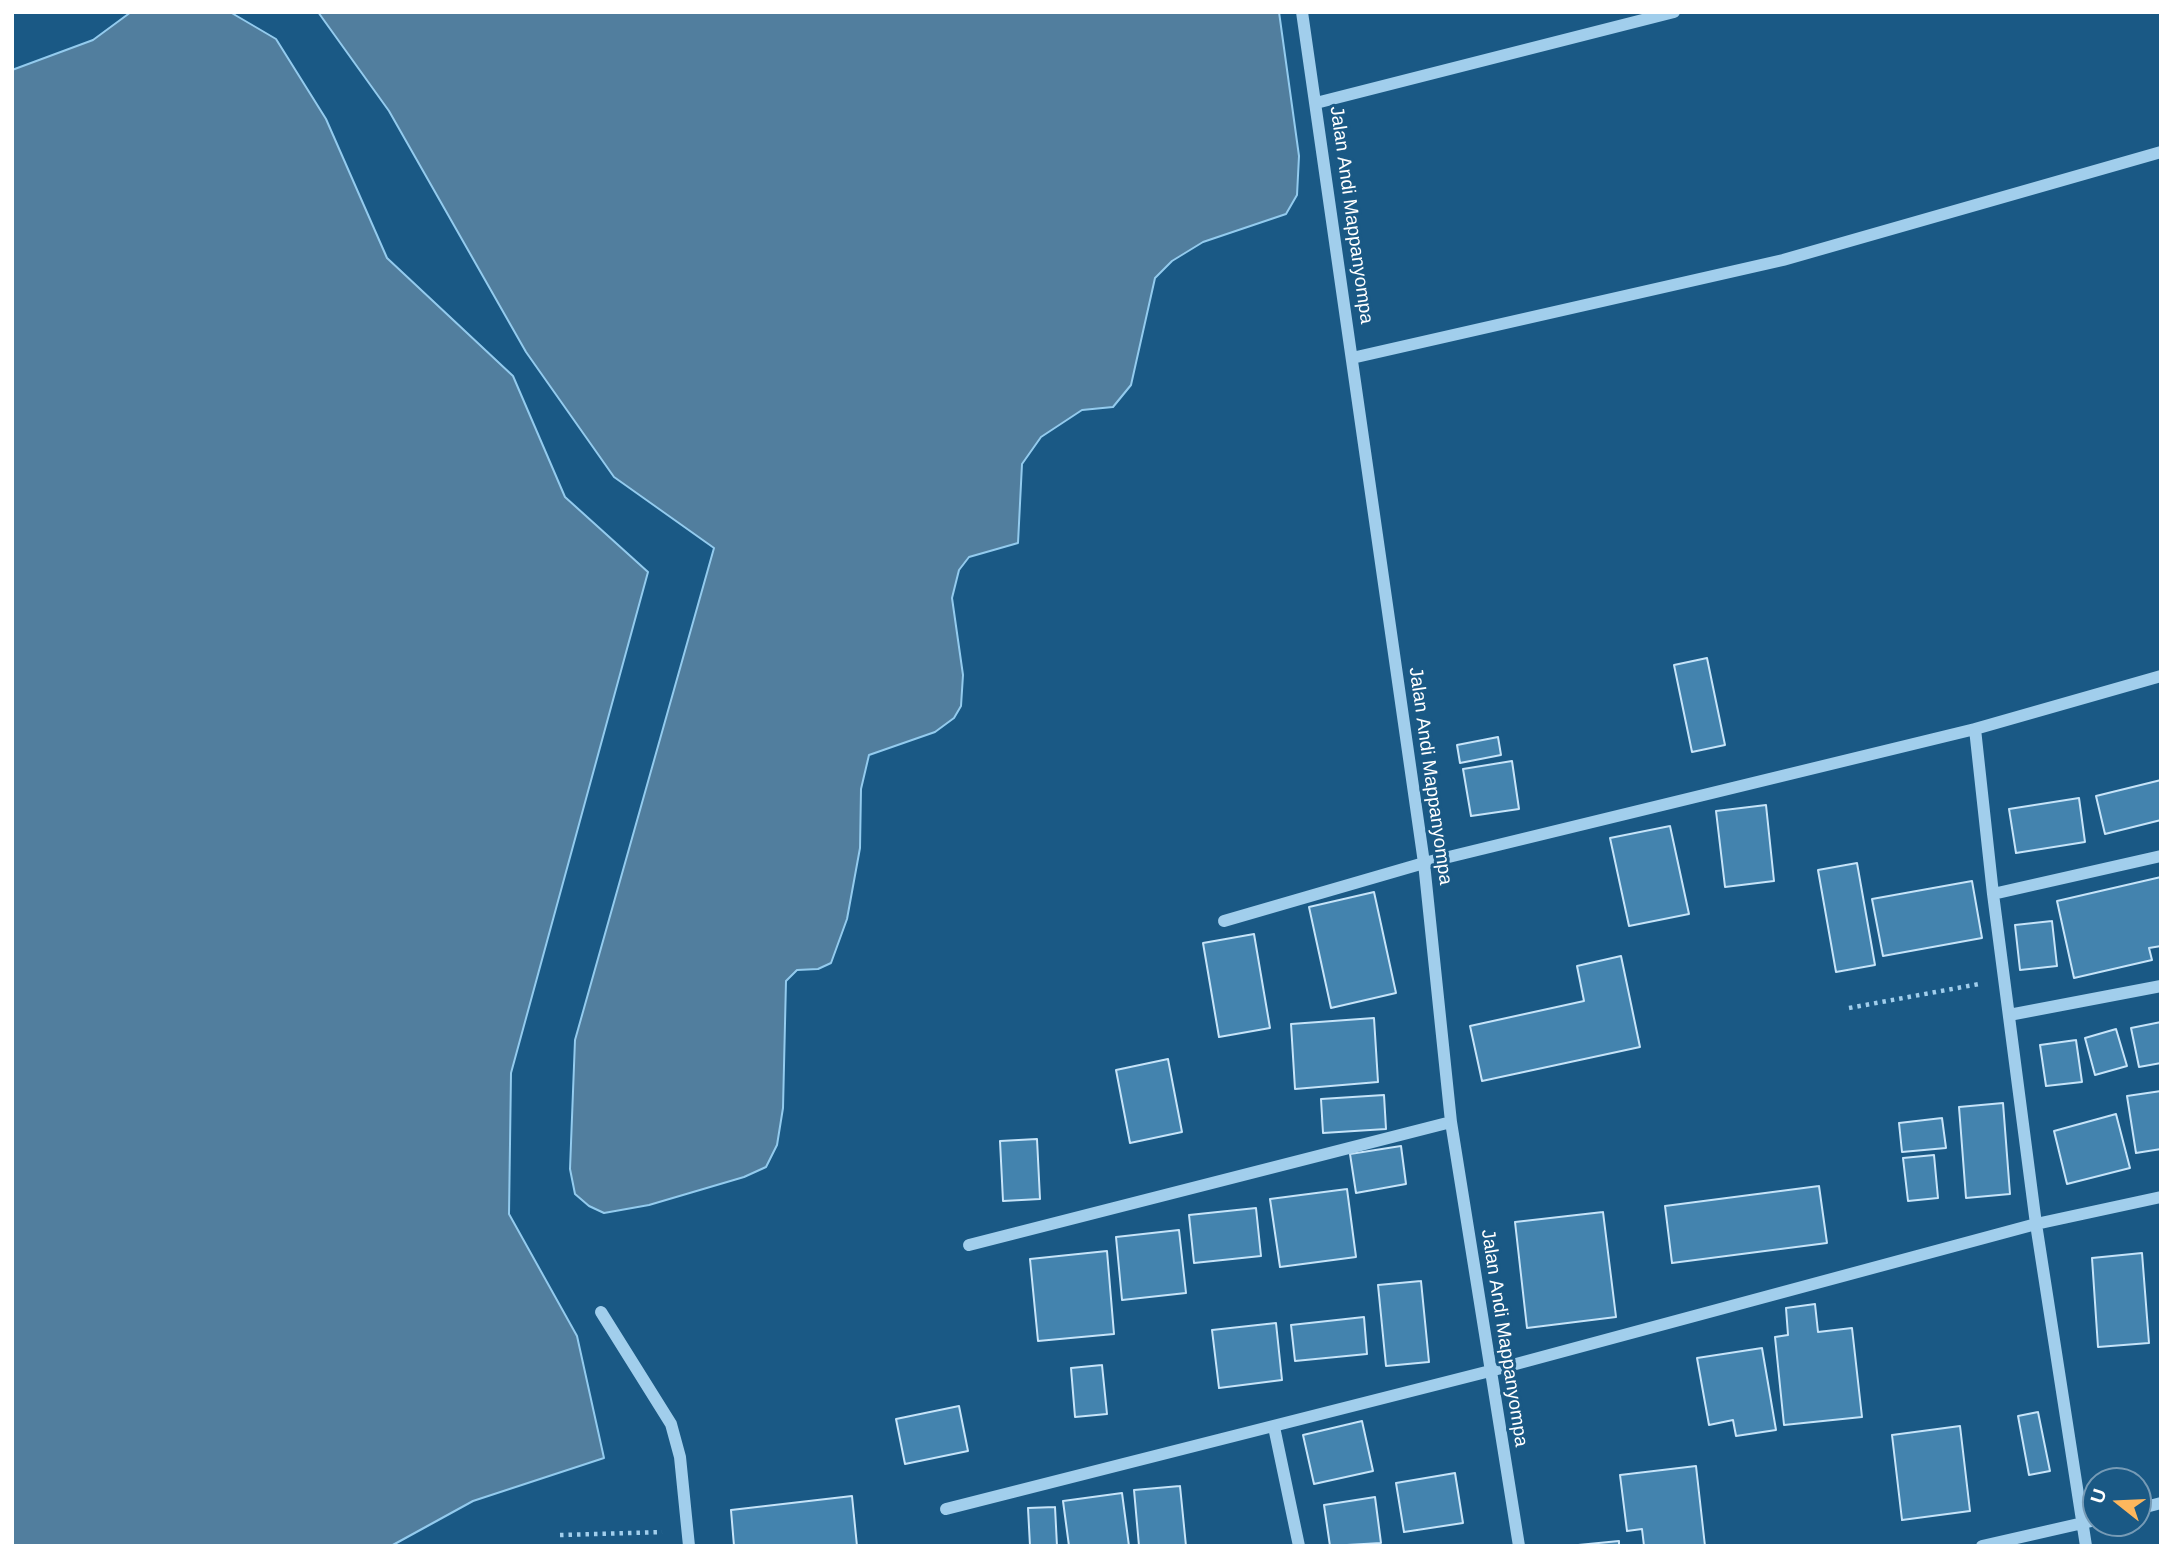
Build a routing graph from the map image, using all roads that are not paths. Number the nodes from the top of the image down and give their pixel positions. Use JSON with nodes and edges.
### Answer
{"nodes":[{"id":1,"x":1302,"y":12,"type":"edge"},
{"id":2,"x":1674,"y":12,"type":"edge"},
{"id":3,"x":1316,"y":103,"type":"junction"},
{"id":4,"x":2161,"y":152,"type":"edge"},
{"id":5,"x":1352,"y":358,"type":"junction"},
{"id":6,"x":2161,"y":676,"type":"edge"},
{"id":7,"x":1975,"y":729,"type":"junction"},
{"id":8,"x":2161,"y":856,"type":"edge"},
{"id":9,"x":1424,"y":863,"type":"junction"},
{"id":10,"x":1993,"y":894,"type":"junction"},
{"id":11,"x":1224,"y":921,"type":"dead end"},
{"id":12,"x":2161,"y":986,"type":"edge"},
{"id":13,"x":2009,"y":1015,"type":"junction"},
{"id":14,"x":1451,"y":1122,"type":"junction"},
{"id":15,"x":2161,"y":1197,"type":"edge"},
{"id":16,"x":2036,"y":1224,"type":"junction"},
{"id":17,"x":969,"y":1245,"type":"dead end"},
{"id":18,"x":601,"y":1312,"type":"dead end"},
{"id":19,"x":1490,"y":1371,"type":"junction"},
{"id":20,"x":1273,"y":1427,"type":"junction"},
{"id":21,"x":2082,"y":1478,"type":"edge"},
{"id":22,"x":946,"y":1509,"type":"dead end"},
{"id":23,"x":2082,"y":1524,"type":"edge"},
{"id":24,"x":689,"y":1546,"type":"edge"},
{"id":25,"x":1299,"y":1546,"type":"edge"},
{"id":26,"x":1519,"y":1546,"type":"edge"},
{"id":27,"x":1982,"y":1546,"type":"edge"}],
"edges":[{"from":1,"to":3,"type":"street","name":"Jalan Andi Mappanyompa"},
{"from":2,"to":3,"type":"street"},
{"from":3,"to":5,"type":"street","name":"Jalan Andi Mappanyompa"},
{"from":4,"to":5,"type":"street"},
{"from":5,"to":9,"type":"street","name":"Jalan Andi Mappanyompa"},
{"from":6,"to":7,"type":"street"},
{"from":7,"to":9,"type":"street"},
{"from":7,"to":10,"type":"street"},
{"from":8,"to":10,"type":"street"},
{"from":9,"to":11,"type":"street"},
{"from":9,"to":14,"type":"street","name":"Jalan Andi Mappanyompa"},
{"from":10,"to":13,"type":"street"},
{"from":12,"to":13,"type":"street"},
{"from":13,"to":16,"type":"street"},
{"from":14,"to":17,"type":"street"},
{"from":14,"to":19,"type":"street","name":"Jalan Andi Mappanyompa"},
{"from":15,"to":16,"type":"street"},
{"from":16,"to":19,"type":"street"},
{"from":16,"to":21,"type":"street"},
{"from":18,"to":24,"type":"street"},
{"from":19,"to":20,"type":"street"},
{"from":19,"to":26,"type":"street","name":"Jalan Andi Mappanyompa"},
{"from":20,"to":22,"type":"street"},
{"from":20,"to":25,"type":"street"},
{"from":23,"to":27,"type":"street"}]}
